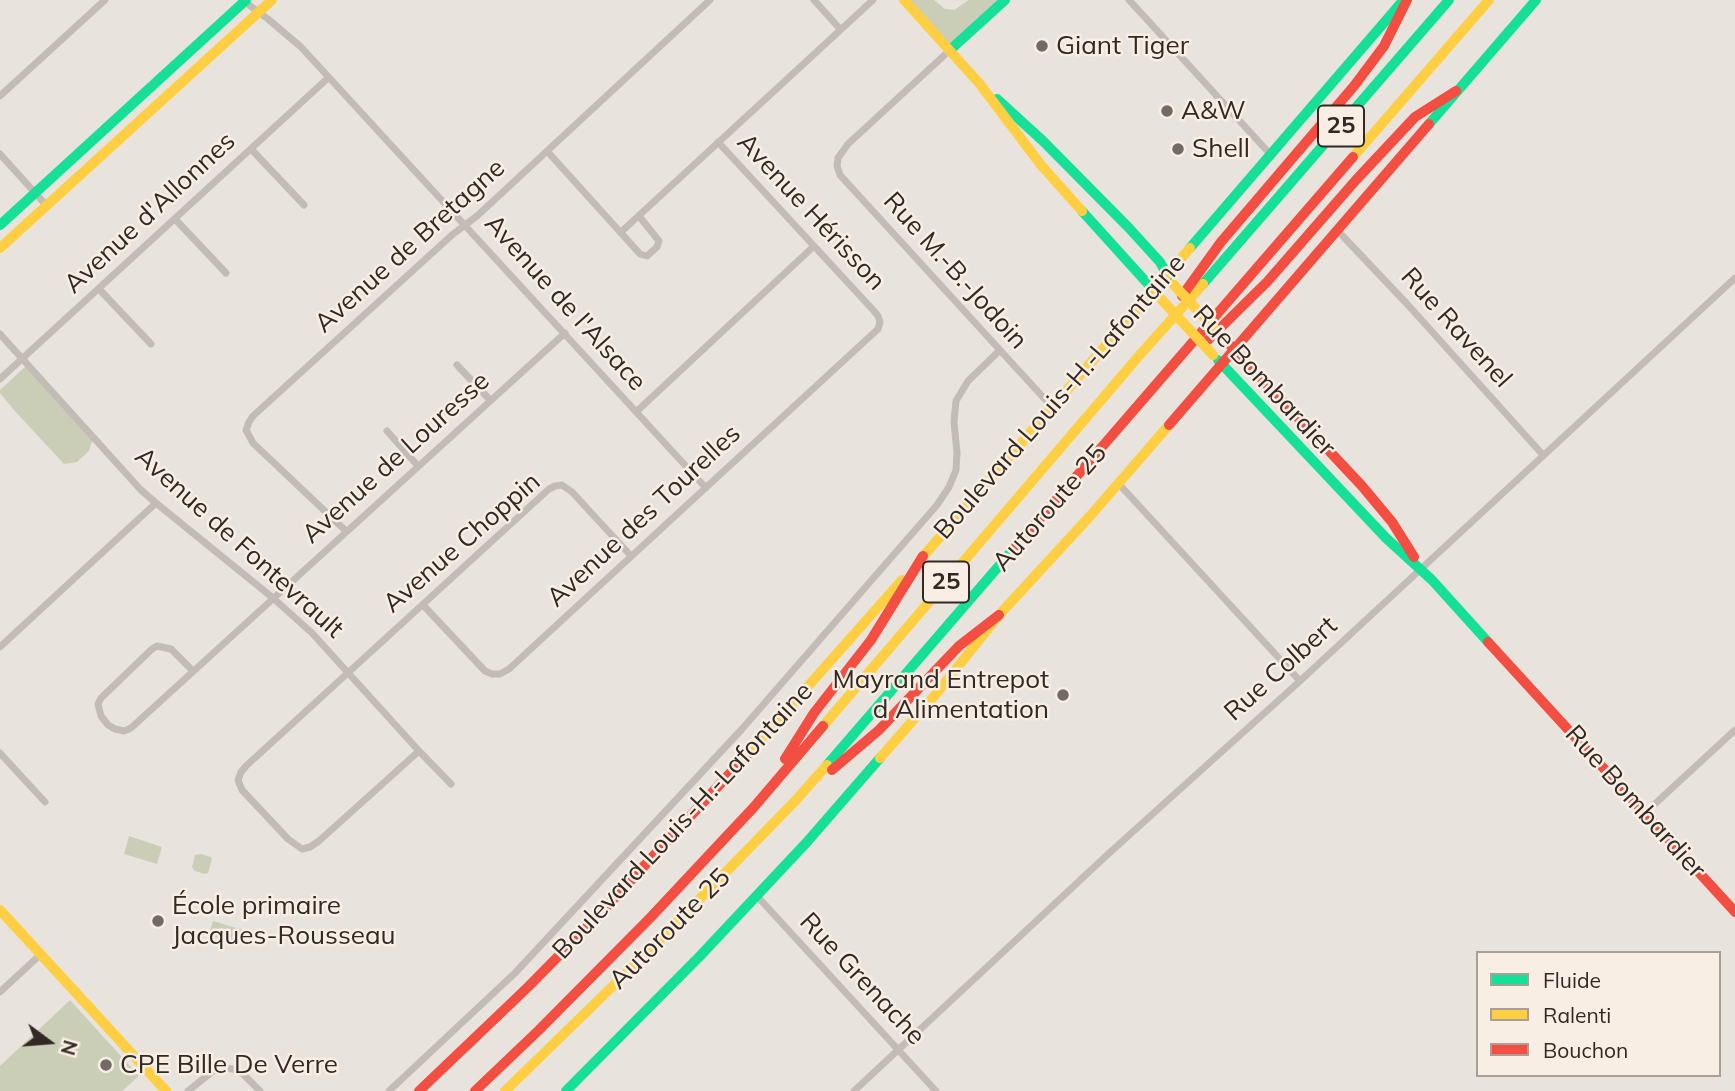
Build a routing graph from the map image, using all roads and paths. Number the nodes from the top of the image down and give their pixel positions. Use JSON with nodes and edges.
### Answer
{"nodes":[{"id":1,"x":105,"y":0,"type":"edge"},
{"id":2,"x":272,"y":0,"type":"edge"},
{"id":3,"x":710,"y":0,"type":"edge"},
{"id":4,"x":814,"y":0,"type":"edge"},
{"id":5,"x":873,"y":0,"type":"edge"},
{"id":6,"x":904,"y":0,"type":"edge"},
{"id":7,"x":1005,"y":0,"type":"edge"},
{"id":8,"x":1129,"y":0,"type":"edge"},
{"id":9,"x":1406,"y":0,"type":"edge"},
{"id":10,"x":1449,"y":0,"type":"edge"},
{"id":11,"x":1489,"y":0,"type":"edge"},
{"id":12,"x":1536,"y":0,"type":"edge"},
{"id":13,"x":244,"y":1,"type":"edge"},
{"id":14,"x":258,"y":12,"type":"junction"},
{"id":15,"x":840,"y":30,"type":"junction"},
{"id":16,"x":950,"y":50,"type":"junction"},
{"id":17,"x":328,"y":78,"type":"junction"},
{"id":18,"x":979,"y":83,"type":"junction"},
{"id":19,"x":1456,"y":91,"type":"junction"},
{"id":20,"x":0,"y":96,"type":"edge"},
{"id":21,"x":718,"y":142,"type":"junction"},
{"id":22,"x":251,"y":149,"type":"junction"},
{"id":23,"x":547,"y":151,"type":"junction"},
{"id":24,"x":1270,"y":153,"type":"junction"},
{"id":25,"x":0,"y":154,"type":"edge"},
{"id":26,"x":35,"y":193,"type":"junction"},
{"id":27,"x":46,"y":205,"type":"junction"},
{"id":28,"x":304,"y":205,"type":"dead end"},
{"id":29,"x":639,"y":216,"type":"junction"},
{"id":30,"x":175,"y":219,"type":"junction"},
{"id":31,"x":465,"y":224,"type":"junction"},
{"id":32,"x":0,"y":225,"type":"edge"},
{"id":33,"x":1337,"y":230,"type":"junction"},
{"id":34,"x":621,"y":232,"type":"junction"},
{"id":35,"x":813,"y":247,"type":"junction"},
{"id":36,"x":0,"y":248,"type":"edge"},
{"id":37,"x":226,"y":273,"type":"dead end"},
{"id":38,"x":1165,"y":275,"type":"junction"},
{"id":39,"x":1735,"y":278,"type":"edge"},
{"id":40,"x":99,"y":289,"type":"junction"},
{"id":41,"x":1153,"y":289,"type":"junction"},
{"id":42,"x":874,"y":311,"type":"joint"},
{"id":43,"x":565,"y":333,"type":"junction"},
{"id":44,"x":0,"y":334,"type":"edge"},
{"id":45,"x":151,"y":344,"type":"dead end"},
{"id":46,"x":1230,"y":345,"type":"junction"},
{"id":47,"x":999,"y":351,"type":"junction"},
{"id":48,"x":1138,"y":357,"type":"junction"},
{"id":49,"x":23,"y":359,"type":"junction"},
{"id":50,"x":1221,"y":364,"type":"junction"},
{"id":51,"x":457,"y":365,"type":"dead end"},
{"id":52,"x":0,"y":379,"type":"edge"},
{"id":53,"x":490,"y":400,"type":"junction"},
{"id":54,"x":1052,"y":407,"type":"junction"},
{"id":55,"x":636,"y":412,"type":"junction"},
{"id":56,"x":1127,"y":419,"type":"junction"},
{"id":57,"x":387,"y":431,"type":"dead end"},
{"id":58,"x":1544,"y":455,"type":"junction"},
{"id":59,"x":418,"y":466,"type":"junction"},
{"id":60,"x":1118,"y":483,"type":"junction"},
{"id":61,"x":706,"y":488,"type":"junction"},
{"id":62,"x":156,"y":503,"type":"junction"},
{"id":63,"x":346,"y":531,"type":"junction"},
{"id":64,"x":631,"y":556,"type":"junction"},
{"id":65,"x":923,"y":556,"type":"junction"},
{"id":66,"x":1421,"y":568,"type":"junction"},
{"id":67,"x":273,"y":598,"type":"junction"},
{"id":68,"x":423,"y":605,"type":"junction"},
{"id":69,"x":999,"y":615,"type":"junction"},
{"id":70,"x":0,"y":647,"type":"edge"},
{"id":71,"x":192,"y":670,"type":"junction"},
{"id":72,"x":348,"y":673,"type":"junction"},
{"id":73,"x":1300,"y":681,"type":"junction"},
{"id":74,"x":1735,"y":730,"type":"edge"},
{"id":75,"x":419,"y":751,"type":"junction"},
{"id":76,"x":0,"y":753,"type":"edge"},
{"id":77,"x":451,"y":783,"type":"dead end"},
{"id":78,"x":796,"y":800,"type":"junction"},
{"id":79,"x":45,"y":802,"type":"dead end"},
{"id":80,"x":754,"y":807,"type":"junction"},
{"id":81,"x":1645,"y":813,"type":"junction"},
{"id":82,"x":757,"y":896,"type":"junction"},
{"id":83,"x":0,"y":910,"type":"edge"},
{"id":84,"x":1735,"y":912,"type":"edge"},
{"id":85,"x":41,"y":954,"type":"junction"},
{"id":86,"x":0,"y":992,"type":"edge"},
{"id":87,"x":899,"y":1050,"type":"junction"},
{"id":88,"x":166,"y":1091,"type":"edge"},
{"id":89,"x":188,"y":1091,"type":"edge"},
{"id":90,"x":260,"y":1091,"type":"edge"},
{"id":91,"x":389,"y":1091,"type":"edge"},
{"id":92,"x":419,"y":1091,"type":"edge"},
{"id":93,"x":475,"y":1091,"type":"edge"},
{"id":94,"x":505,"y":1091,"type":"edge"},
{"id":95,"x":566,"y":1091,"type":"edge"},
{"id":96,"x":854,"y":1091,"type":"edge"},
{"id":97,"x":936,"y":1091,"type":"edge"}],
"edges":[{"from":1,"to":20,"type":"street"},
{"from":2,"to":14,"type":"main road"},
{"from":3,"to":23,"type":"street","name":"Avenue de Bretagne"},
{"from":4,"to":15,"type":"street"},
{"from":5,"to":15,"type":"street"},
{"from":6,"to":16,"type":"main road","name":"Rue Bombardier"},
{"from":7,"to":16,"type":"main road"},
{"from":8,"to":24,"type":"street"},
{"from":9,"to":24,"type":"main road","name":"Boulevard Louis-H.-Lafontaine"},
{"from":9,"to":48,"type":"main road"},
{"from":10,"to":48,"type":"main road","name":"Autoroute 25","number":"25"},
{"from":11,"to":56,"type":"main road","name":"Autoroute 25","number":"25"},
{"from":12,"to":19,"type":"main road"},
{"from":13,"to":14,"type":"street","name":"Avenue de l'Alsace"},
{"from":13,"to":26,"type":"main road"},
{"from":14,"to":17,"type":"street","name":"Avenue de l'Alsace"},
{"from":14,"to":27,"type":"main road"},
{"from":15,"to":21,"type":"street"},
{"from":16,"to":18,"type":"main road","name":"Rue Bombardier"},
{"from":16,"to":47,"type":"street","name":"Rue M.-B.-Jodoin"},
{"from":17,"to":22,"type":"street","name":"Avenue d'Allonnes"},
{"from":17,"to":31,"type":"street","name":"Avenue de l'Alsace"},
{"from":18,"to":38,"type":"main road","name":"Rue Bombardier"},
{"from":18,"to":41,"type":"main road","name":"Rue Bombardier"},
{"from":19,"to":33,"type":"main road"},
{"from":19,"to":56,"type":"main road"},
{"from":21,"to":29,"type":"street"},
{"from":21,"to":35,"type":"street","name":"Avenue Hérisson"},
{"from":22,"to":28,"type":"street"},
{"from":22,"to":30,"type":"street","name":"Avenue d'Allonnes"},
{"from":23,"to":31,"type":"street","name":"Avenue de Bretagne"},
{"from":23,"to":34,"type":"street"},
{"from":24,"to":38,"type":"main road","name":"Boulevard Louis-H.-Lafontaine"},
{"from":25,"to":26,"type":"street"},
{"from":26,"to":27,"type":"street"},
{"from":26,"to":32,"type":"main road"},
{"from":27,"to":36,"type":"main road"},
{"from":29,"to":34,"type":"street"},
{"from":29,"to":34,"type":"street"},
{"from":30,"to":37,"type":"street"},
{"from":30,"to":40,"type":"street","name":"Avenue d'Allonnes"},
{"from":31,"to":43,"type":"street","name":"Avenue de l'Alsace"},
{"from":31,"to":63,"type":"street","name":"Avenue de Bretagne"},
{"from":33,"to":46,"type":"main road"},
{"from":33,"to":58,"type":"street","name":"Rue Ravenel"},
{"from":35,"to":42,"type":"street","name":"Avenue Hérisson"},
{"from":35,"to":55,"type":"street"},
{"from":38,"to":41,"type":"main road","name":"Boulevard Louis-H.-Lafontaine"},
{"from":38,"to":46,"type":"main road","name":"Rue Bombardier","bridge":true},
{"from":39,"to":58,"type":"street","name":"Rue Colbert"},
{"from":40,"to":45,"type":"street"},
{"from":40,"to":49,"type":"street","name":"Avenue d'Allonnes"},
{"from":41,"to":50,"type":"main road","name":"Rue Bombardier","bridge":true},
{"from":41,"to":54,"type":"main road","name":"Boulevard Louis-H.-Lafontaine"},
{"from":42,"to":61,"type":"street","name":"Avenue des Tourelles"},
{"from":43,"to":53,"type":"street","name":"Avenue de Louresse"},
{"from":43,"to":55,"type":"street","name":"Avenue de l'Alsace"},
{"from":44,"to":49,"type":"street","name":"Avenue de Fontevrault"},
{"from":46,"to":50,"type":"main road"},
{"from":46,"to":66,"type":"main road","name":"Rue Bombardier"},
{"from":47,"to":54,"type":"street","name":"Rue M.-B.-Jodoin"},
{"from":47,"to":91,"type":"street","name":"Boulevard Louis-H.-Lafontaine"},
{"from":48,"to":80,"type":"main road","name":"Autoroute 25","number":"25"},
{"from":49,"to":52,"type":"street","name":"Avenue d'Allonnes"},
{"from":49,"to":62,"type":"street","name":"Avenue de Fontevrault"},
{"from":50,"to":60,"type":"main road"},
{"from":50,"to":66,"type":"main road","name":"Rue Bombardier"},
{"from":51,"to":53,"type":"street"},
{"from":53,"to":59,"type":"street","name":"Avenue de Louresse"},
{"from":54,"to":65,"type":"main road","name":"Boulevard Louis-H.-Lafontaine"},
{"from":55,"to":61,"type":"street","name":"Avenue de l'Alsace"},
{"from":56,"to":78,"type":"main road","name":"Autoroute 25","number":"25"},
{"from":57,"to":59,"type":"street"},
{"from":58,"to":66,"type":"street","name":"Rue Colbert"},
{"from":59,"to":63,"type":"street","name":"Avenue de Louresse"},
{"from":60,"to":69,"type":"main road"},
{"from":60,"to":73,"type":"street"},
{"from":61,"to":64,"type":"street","name":"Avenue des Tourelles"},
{"from":62,"to":67,"type":"street","name":"Avenue de Fontevrault"},
{"from":62,"to":70,"type":"street"},
{"from":63,"to":67,"type":"street","name":"Avenue de Louresse"},
{"from":64,"to":68,"type":"street","name":"Avenue des Tourelles"},
{"from":64,"to":68,"type":"street","name":"Avenue Choppin"},
{"from":65,"to":80,"type":"main road"},
{"from":65,"to":92,"type":"main road","name":"Boulevard Louis-H.-Lafontaine"},
{"from":66,"to":73,"type":"street","name":"Rue Colbert"},
{"from":66,"to":81,"type":"main road","name":"Rue Bombardier"},
{"from":67,"to":71,"type":"street","name":"Avenue de Louresse"},
{"from":67,"to":72,"type":"street","name":"Avenue de Fontevrault"},
{"from":68,"to":72,"type":"street","name":"Avenue Choppin"},
{"from":69,"to":78,"type":"main road"},
{"from":69,"to":82,"type":"main road"},
{"from":71,"to":71,"type":"street","name":"Avenue de Louresse"},
{"from":72,"to":75,"type":"street","name":"Avenue de Fontevrault"},
{"from":72,"to":75,"type":"street","name":"Avenue Choppin"},
{"from":73,"to":87,"type":"street","name":"Rue Colbert"},
{"from":74,"to":81,"type":"street"},
{"from":75,"to":77,"type":"street","name":"Avenue de Fontevrault"},
{"from":76,"to":79,"type":"street"},
{"from":78,"to":94,"type":"main road","name":"Autoroute 25","number":"25"},
{"from":80,"to":93,"type":"main road","name":"Autoroute 25","number":"25"},
{"from":81,"to":84,"type":"main road","name":"Rue Bombardier"},
{"from":82,"to":87,"type":"street","name":"Rue Grenache"},
{"from":82,"to":95,"type":"main road"},
{"from":83,"to":85,"type":"main road"},
{"from":85,"to":86,"type":"street"},
{"from":85,"to":88,"type":"main road"},
{"from":87,"to":96,"type":"street","name":"Rue Colbert"},
{"from":87,"to":97,"type":"street","name":"Rue Grenache"},
{"from":89,"to":90,"type":"street"}]}
